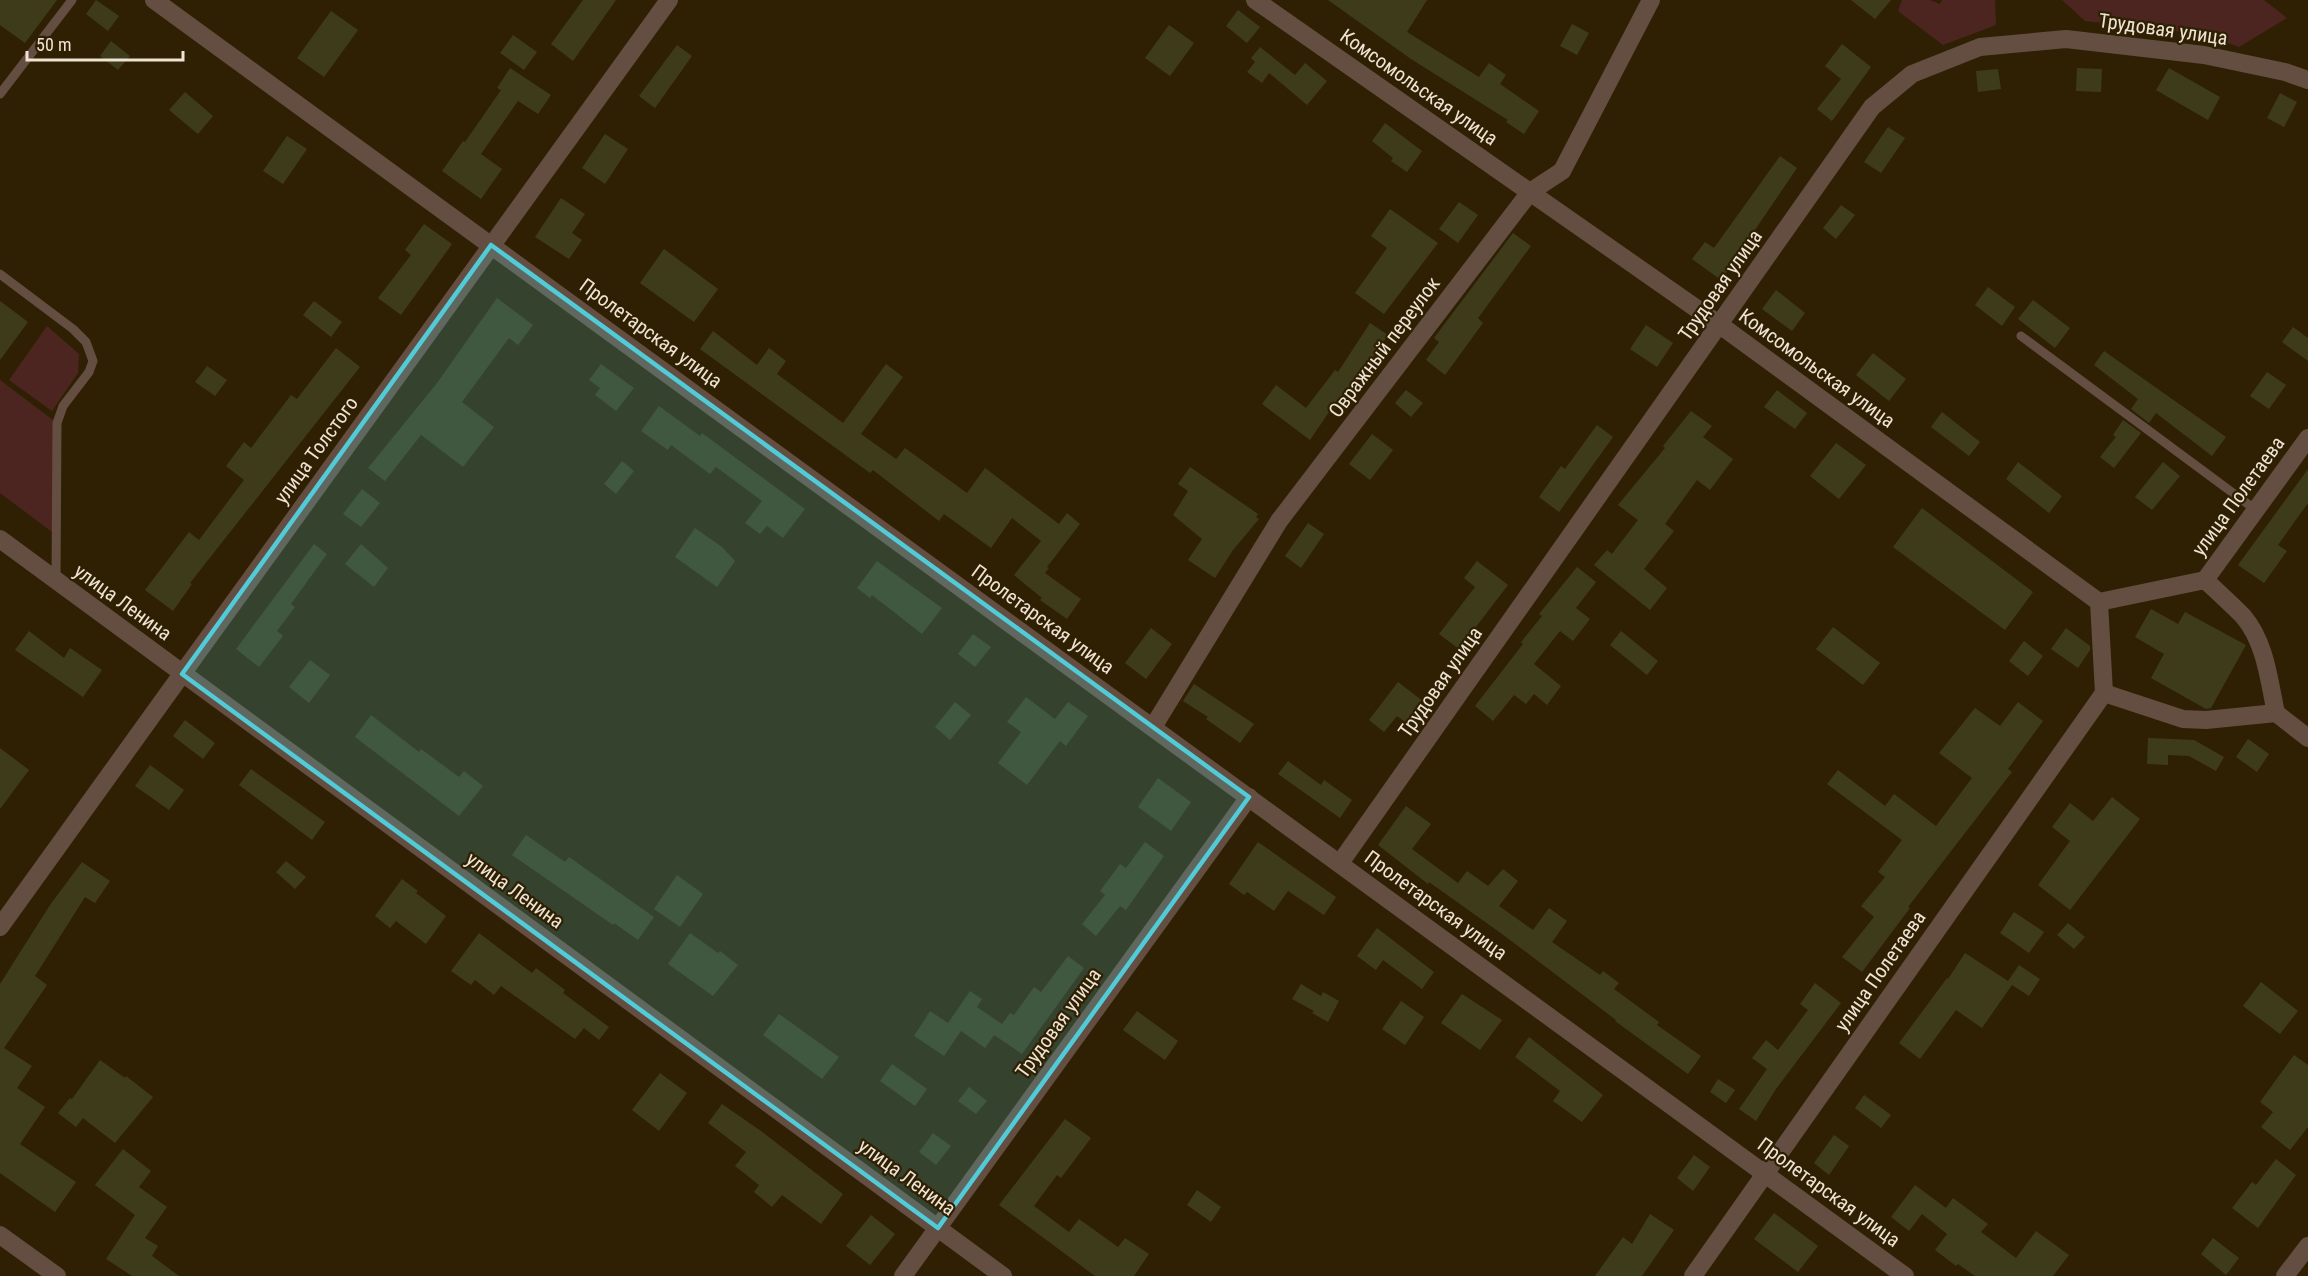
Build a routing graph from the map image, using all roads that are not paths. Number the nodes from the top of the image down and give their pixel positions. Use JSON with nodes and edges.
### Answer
{"nodes":[{"id":1,"x":72,"y":0,"type":"edge"},
{"id":2,"x":154,"y":0,"type":"edge"},
{"id":3,"x":669,"y":0,"type":"edge"},
{"id":4,"x":1255,"y":0,"type":"edge"},
{"id":5,"x":1651,"y":0,"type":"edge"},
{"id":6,"x":2308,"y":80,"type":"edge"},
{"id":7,"x":0,"y":94,"type":"edge"},
{"id":8,"x":1530,"y":192,"type":"junction"},
{"id":9,"x":492,"y":244,"type":"junction"},
{"id":10,"x":0,"y":274,"type":"edge"},
{"id":11,"x":1720,"y":325,"type":"junction"},
{"id":12,"x":2021,"y":336,"type":"dead end"},
{"id":13,"x":2308,"y":438,"type":"edge"},
{"id":14,"x":2256,"y":510,"type":"junction"},
{"id":15,"x":0,"y":539,"type":"edge"},
{"id":16,"x":56,"y":580,"type":"junction"},
{"id":17,"x":2205,"y":580,"type":"junction"},
{"id":18,"x":2099,"y":602,"type":"junction"},
{"id":19,"x":182,"y":674,"type":"junction"},
{"id":20,"x":2104,"y":693,"type":"junction"},
{"id":21,"x":2276,"y":713,"type":"junction"},
{"id":22,"x":1153,"y":727,"type":"junction"},
{"id":23,"x":2308,"y":738,"type":"edge"},
{"id":24,"x":1249,"y":797,"type":"junction"},
{"id":25,"x":1340,"y":863,"type":"junction"},
{"id":26,"x":0,"y":927,"type":"edge"},
{"id":27,"x":1765,"y":1173,"type":"junction"},
{"id":28,"x":938,"y":1228,"type":"junction"},
{"id":29,"x":0,"y":1235,"type":"edge"},
{"id":30,"x":2308,"y":1246,"type":"edge"},
{"id":31,"x":57,"y":1276,"type":"edge"},
{"id":32,"x":903,"y":1276,"type":"edge"},
{"id":33,"x":1003,"y":1276,"type":"edge"},
{"id":34,"x":1693,"y":1276,"type":"edge"},
{"id":35,"x":1905,"y":1276,"type":"edge"},
{"id":36,"x":2285,"y":1276,"type":"edge"}],
"edges":[{"from":1,"to":7,"type":"lane"},
{"from":2,"to":9,"type":"street","name":"Пролетарская улица"},
{"from":3,"to":9,"type":"street","name":"улица Толстого"},
{"from":4,"to":8,"type":"street","name":"Комсомольская улица"},
{"from":5,"to":8,"type":"street","name":"Овражный переулок"},
{"from":6,"to":11,"type":"street","name":"Трудовая улица"},
{"from":8,"to":11,"type":"street","name":"Комсомольская улица"},
{"from":8,"to":22,"type":"street","name":"Овражный переулок"},
{"from":9,"to":19,"type":"street","name":"улица Толстого"},
{"from":9,"to":22,"type":"street","name":"Пролетарская улица"},
{"from":10,"to":16,"type":"lane"},
{"from":11,"to":18,"type":"street","name":"Комсомольская улица"},
{"from":11,"to":25,"type":"street","name":"Трудовая улица"},
{"from":12,"to":14,"type":"lane"},
{"from":13,"to":14,"type":"street","name":"улица Полетаева"},
{"from":14,"to":17,"type":"street","name":"улица Полетаева"},
{"from":15,"to":16,"type":"street","name":"улица Ленина"},
{"from":16,"to":19,"type":"street","name":"улица Ленина"},
{"from":17,"to":18,"type":"street"},
{"from":17,"to":21,"type":"street"},
{"from":18,"to":20,"type":"street"},
{"from":19,"to":26,"type":"street","name":"улица Толстого"},
{"from":19,"to":28,"type":"street","name":"улица Ленина"},
{"from":20,"to":21,"type":"street"},
{"from":20,"to":27,"type":"street","name":"улица Полетаева"},
{"from":21,"to":23,"type":"street"},
{"from":22,"to":24,"type":"street","name":"Пролетарская улица"},
{"from":24,"to":25,"type":"street","name":"Пролетарская улица"},
{"from":24,"to":28,"type":"street","name":"Трудовая улица"},
{"from":25,"to":27,"type":"street","name":"Пролетарская улица"},
{"from":27,"to":34,"type":"street","name":"улица Полетаева"},
{"from":27,"to":35,"type":"street","name":"Пролетарская улица"},
{"from":28,"to":32,"type":"street","name":"Трудовая улица"},
{"from":28,"to":33,"type":"street","name":"улица Ленина"},
{"from":29,"to":31,"type":"street"},
{"from":30,"to":36,"type":"street"}]}
